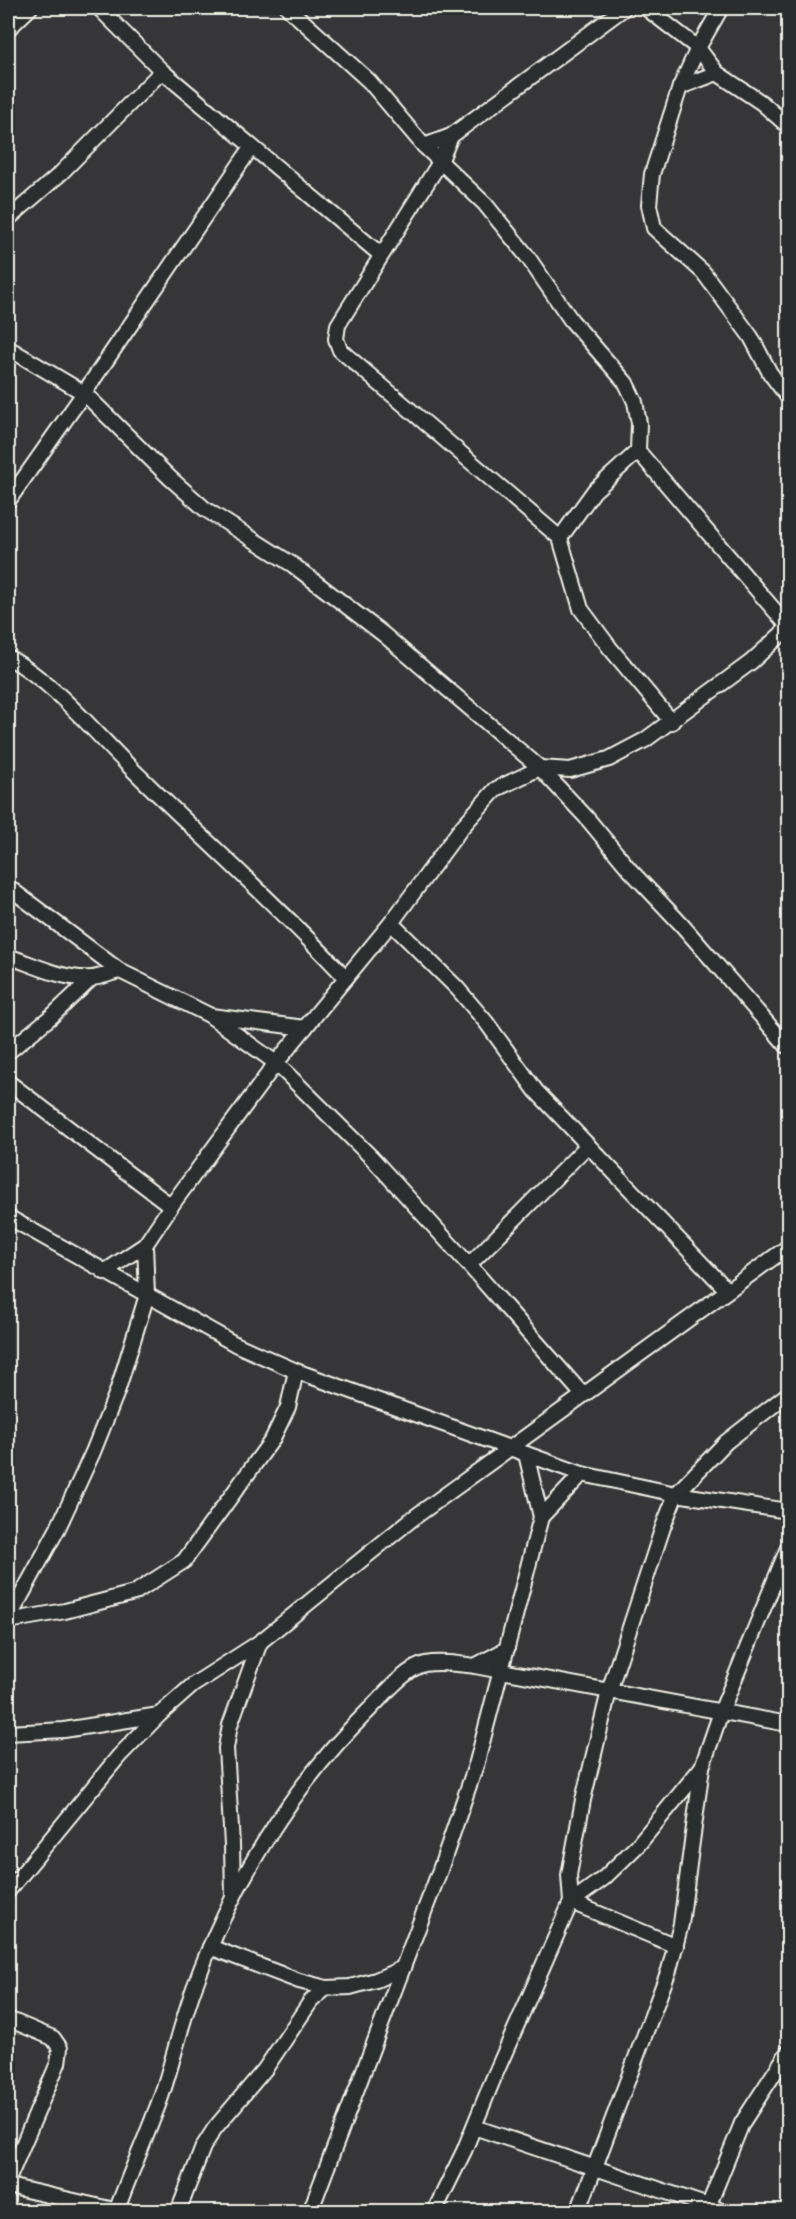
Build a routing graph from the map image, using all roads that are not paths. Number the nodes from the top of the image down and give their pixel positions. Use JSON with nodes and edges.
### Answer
{"nodes":[{"id":1,"x":30,"y":8,"type":"edge"},
{"id":2,"x":99,"y":8,"type":"edge"},
{"id":3,"x":288,"y":8,"type":"edge"},
{"id":4,"x":624,"y":8,"type":"edge"},
{"id":5,"x":646,"y":8,"type":"edge"},
{"id":6,"x":722,"y":8,"type":"edge"},
{"id":7,"x":8,"y":29,"type":"edge"},
{"id":8,"x":699,"y":48,"type":"junction"},
{"id":9,"x":162,"y":71,"type":"junction"},
{"id":10,"x":717,"y":73,"type":"junction"},
{"id":11,"x":680,"y":87,"type":"junction"},
{"id":12,"x":789,"y":126,"type":"edge"},
{"id":13,"x":451,"y":136,"type":"junction"},
{"id":14,"x":424,"y":147,"type":"junction"},
{"id":15,"x":251,"y":148,"type":"junction"},
{"id":16,"x":440,"y":162,"type":"junction"},
{"id":17,"x":8,"y":219,"type":"edge"},
{"id":18,"x":381,"y":255,"type":"junction"},
{"id":19,"x":8,"y":348,"type":"edge"},
{"id":20,"x":84,"y":393,"type":"junction"},
{"id":21,"x":789,"y":396,"type":"edge"},
{"id":22,"x":638,"y":451,"type":"junction"},
{"id":23,"x":8,"y":501,"type":"edge"},
{"id":24,"x":560,"y":538,"type":"junction"},
{"id":25,"x":789,"y":627,"type":"edge"},
{"id":26,"x":8,"y":657,"type":"edge"},
{"id":27,"x":672,"y":722,"type":"junction"},
{"id":28,"x":540,"y":768,"type":"junction"},
{"id":29,"x":8,"y":886,"type":"edge"},
{"id":30,"x":391,"y":923,"type":"junction"},
{"id":31,"x":8,"y":956,"type":"edge"},
{"id":32,"x":120,"y":971,"type":"junction"},
{"id":33,"x":92,"y":978,"type":"junction"},
{"id":34,"x":346,"y":978,"type":"junction"},
{"id":35,"x":209,"y":1016,"type":"junction"},
{"id":36,"x":305,"y":1028,"type":"junction"},
{"id":37,"x":789,"y":1047,"type":"edge"},
{"id":38,"x":8,"y":1052,"type":"edge"},
{"id":39,"x":276,"y":1063,"type":"junction"},
{"id":40,"x":8,"y":1082,"type":"edge"},
{"id":41,"x":588,"y":1145,"type":"junction"},
{"id":42,"x":171,"y":1206,"type":"junction"},
{"id":43,"x":8,"y":1217,"type":"edge"},
{"id":44,"x":145,"y":1245,"type":"junction"},
{"id":45,"x":789,"y":1247,"type":"edge"},
{"id":46,"x":469,"y":1265,"type":"junction"},
{"id":47,"x":104,"y":1272,"type":"junction"},
{"id":48,"x":728,"y":1290,"type":"junction"},
{"id":49,"x":147,"y":1294,"type":"junction"},
{"id":50,"x":296,"y":1371,"type":"junction"},
{"id":51,"x":789,"y":1394,"type":"edge"},
{"id":52,"x":583,"y":1395,"type":"junction"},
{"id":53,"x":509,"y":1449,"type":"junction"},
{"id":54,"x":526,"y":1455,"type":"junction"},
{"id":55,"x":582,"y":1474,"type":"junction"},
{"id":56,"x":676,"y":1494,"type":"junction"},
{"id":57,"x":789,"y":1511,"type":"edge"},
{"id":58,"x":541,"y":1517,"type":"junction"},
{"id":59,"x":789,"y":1548,"type":"edge"},
{"id":60,"x":8,"y":1620,"type":"edge"},
{"id":61,"x":260,"y":1642,"type":"junction"},
{"id":62,"x":507,"y":1649,"type":"junction"},
{"id":63,"x":475,"y":1666,"type":"junction"},
{"id":64,"x":502,"y":1672,"type":"junction"},
{"id":65,"x":609,"y":1691,"type":"junction"},
{"id":66,"x":721,"y":1712,"type":"junction"},
{"id":67,"x":159,"y":1714,"type":"junction"},
{"id":68,"x":789,"y":1724,"type":"edge"},
{"id":69,"x":8,"y":1732,"type":"edge"},
{"id":70,"x":702,"y":1767,"type":"junction"},
{"id":71,"x":8,"y":1891,"type":"edge"},
{"id":72,"x":233,"y":1899,"type":"junction"},
{"id":73,"x":571,"y":1902,"type":"junction"},
{"id":74,"x":676,"y":1946,"type":"junction"},
{"id":75,"x":210,"y":1947,"type":"junction"},
{"id":76,"x":403,"y":1968,"type":"junction"},
{"id":77,"x":326,"y":1988,"type":"junction"},
{"id":78,"x":8,"y":2019,"type":"edge"},
{"id":79,"x":789,"y":2052,"type":"edge"},
{"id":80,"x":474,"y":2127,"type":"junction"},
{"id":81,"x":595,"y":2168,"type":"junction"},
{"id":82,"x":8,"y":2180,"type":"edge"},
{"id":83,"x":8,"y":2186,"type":"edge"},
{"id":84,"x":707,"y":2209,"type":"edge"},
{"id":85,"x":118,"y":2211,"type":"edge"},
{"id":86,"x":178,"y":2211,"type":"edge"},
{"id":87,"x":310,"y":2211,"type":"edge"},
{"id":88,"x":434,"y":2211,"type":"edge"},
{"id":89,"x":578,"y":2211,"type":"edge"},
{"id":90,"x":726,"y":2211,"type":"edge"}],
"edges":[{"from":1,"to":7,"type":"street"},
{"from":2,"to":9,"type":"street"},
{"from":3,"to":14,"type":"street"},
{"from":4,"to":13,"type":"street"},
{"from":5,"to":8,"type":"street"},
{"from":6,"to":8,"type":"street"},
{"from":8,"to":10,"type":"street"},
{"from":8,"to":11,"type":"street"},
{"from":9,"to":15,"type":"street"},
{"from":9,"to":17,"type":"street"},
{"from":10,"to":11,"type":"street"},
{"from":10,"to":12,"type":"street"},
{"from":11,"to":21,"type":"street"},
{"from":13,"to":14,"type":"street"},
{"from":13,"to":16,"type":"street"},
{"from":14,"to":16,"type":"street"},
{"from":15,"to":18,"type":"street"},
{"from":15,"to":20,"type":"street"},
{"from":16,"to":18,"type":"street"},
{"from":16,"to":22,"type":"street"},
{"from":18,"to":24,"type":"street"},
{"from":19,"to":20,"type":"street"},
{"from":20,"to":23,"type":"street"},
{"from":20,"to":28,"type":"street"},
{"from":22,"to":24,"type":"street"},
{"from":22,"to":25,"type":"street"},
{"from":24,"to":27,"type":"street"},
{"from":25,"to":27,"type":"street"},
{"from":26,"to":34,"type":"street"},
{"from":27,"to":28,"type":"street"},
{"from":28,"to":30,"type":"street"},
{"from":28,"to":37,"type":"street"},
{"from":29,"to":32,"type":"street"},
{"from":30,"to":34,"type":"street"},
{"from":30,"to":41,"type":"street"},
{"from":31,"to":33,"type":"street"},
{"from":32,"to":33,"type":"street"},
{"from":32,"to":35,"type":"street"},
{"from":33,"to":38,"type":"street"},
{"from":34,"to":36,"type":"street"},
{"from":35,"to":36,"type":"street"},
{"from":35,"to":39,"type":"street"},
{"from":36,"to":39,"type":"street"},
{"from":39,"to":42,"type":"street"},
{"from":39,"to":46,"type":"street"},
{"from":40,"to":42,"type":"street"},
{"from":41,"to":46,"type":"street"},
{"from":41,"to":48,"type":"street"},
{"from":42,"to":44,"type":"street"},
{"from":43,"to":47,"type":"street"},
{"from":44,"to":47,"type":"street"},
{"from":44,"to":49,"type":"street"},
{"from":45,"to":48,"type":"street"},
{"from":46,"to":52,"type":"street"},
{"from":47,"to":49,"type":"street"},
{"from":48,"to":52,"type":"street"},
{"from":49,"to":50,"type":"street"},
{"from":49,"to":60,"type":"street"},
{"from":50,"to":53,"type":"street"},
{"from":50,"to":60,"type":"street"},
{"from":51,"to":56,"type":"street"},
{"from":52,"to":53,"type":"street"},
{"from":53,"to":54,"type":"street"},
{"from":53,"to":61,"type":"street"},
{"from":54,"to":55,"type":"street"},
{"from":54,"to":58,"type":"street"},
{"from":55,"to":56,"type":"street"},
{"from":55,"to":58,"type":"street"},
{"from":56,"to":57,"type":"street"},
{"from":56,"to":65,"type":"street"},
{"from":58,"to":62,"type":"street"},
{"from":59,"to":66,"type":"street"},
{"from":61,"to":67,"type":"street"},
{"from":61,"to":72,"type":"street"},
{"from":62,"to":63,"type":"street"},
{"from":62,"to":64,"type":"street"},
{"from":63,"to":64,"type":"street"},
{"from":63,"to":72,"type":"street"},
{"from":64,"to":65,"type":"street"},
{"from":64,"to":76,"type":"street"},
{"from":65,"to":66,"type":"street"},
{"from":65,"to":73,"type":"street"},
{"from":66,"to":68,"type":"street"},
{"from":66,"to":70,"type":"street"},
{"from":67,"to":69,"type":"street"},
{"from":67,"to":71,"type":"street"},
{"from":70,"to":73,"type":"street"},
{"from":70,"to":74,"type":"street"},
{"from":72,"to":75,"type":"street"},
{"from":73,"to":74,"type":"street"},
{"from":73,"to":80,"type":"street"},
{"from":74,"to":81,"type":"street"},
{"from":75,"to":77,"type":"street"},
{"from":75,"to":85,"type":"street"},
{"from":76,"to":77,"type":"street"},
{"from":76,"to":87,"type":"street"},
{"from":77,"to":86,"type":"street"},
{"from":78,"to":82,"type":"street"},
{"from":79,"to":84,"type":"street"},
{"from":80,"to":81,"type":"street"},
{"from":80,"to":88,"type":"street"},
{"from":81,"to":84,"type":"street"},
{"from":81,"to":89,"type":"street"},
{"from":83,"to":85,"type":"street"},
{"from":84,"to":90,"type":"street"}]}
